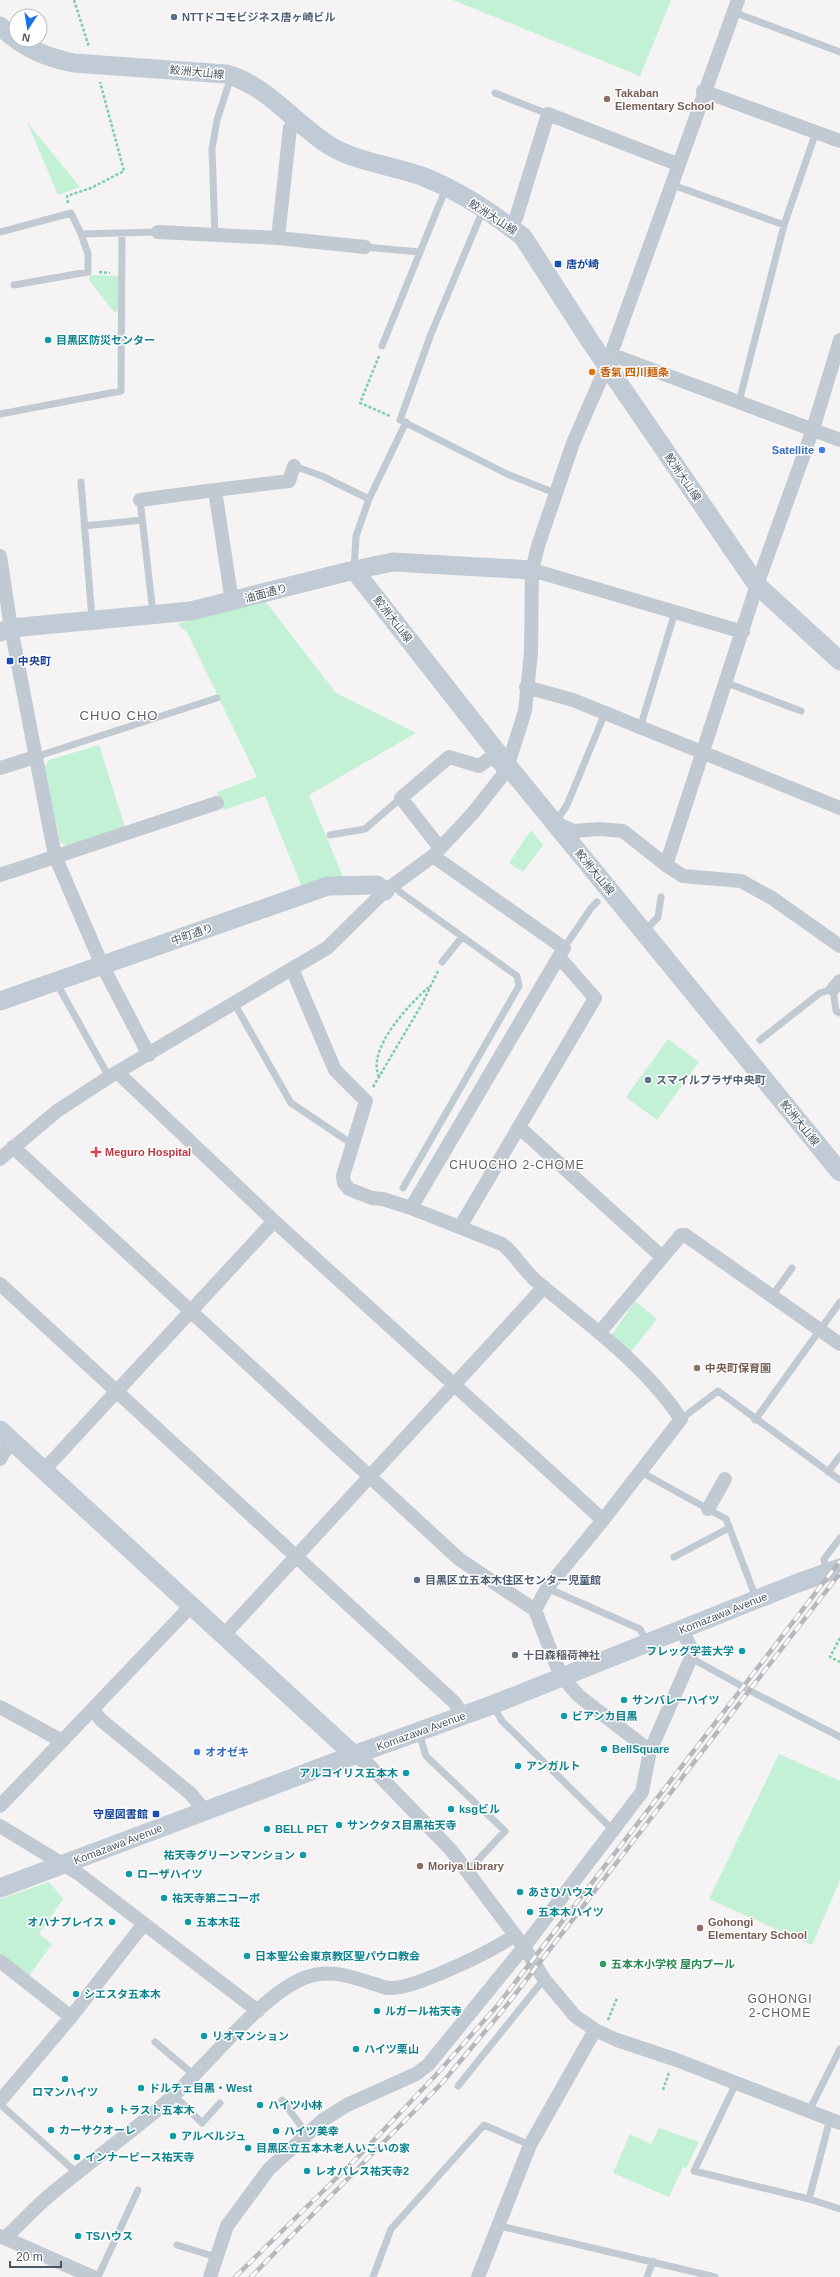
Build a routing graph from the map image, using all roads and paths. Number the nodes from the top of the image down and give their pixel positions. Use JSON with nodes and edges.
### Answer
{"nodes":[{"id":1,"x":74,"y":0,"type":"edge"},
{"id":2,"x":735,"y":6,"type":"edge"},
{"id":3,"x":0,"y":26,"type":"edge"},
{"id":4,"x":840,"y":52,"type":"edge"},
{"id":5,"x":95,"y":65,"type":"junction"},
{"id":6,"x":231,"y":76,"type":"junction"},
{"id":7,"x":704,"y":91,"type":"junction"},
{"id":8,"x":495,"y":93,"type":"dead end"},
{"id":9,"x":548,"y":114,"type":"junction"},
{"id":10,"x":298,"y":122,"type":"junction"},
{"id":11,"x":816,"y":132,"type":"junction"},
{"id":12,"x":840,"y":141,"type":"edge"},
{"id":13,"x":677,"y":164,"type":"junction"},
{"id":14,"x":670,"y":184,"type":"junction"},
{"id":15,"x":446,"y":188,"type":"junction"},
{"id":16,"x":483,"y":209,"type":"junction"},
{"id":17,"x":71,"y":213,"type":"junction"},
{"id":18,"x":784,"y":225,"type":"junction"},
{"id":19,"x":509,"y":226,"type":"junction"},
{"id":20,"x":0,"y":232,"type":"edge"},
{"id":21,"x":158,"y":232,"type":"joint"},
{"id":22,"x":81,"y":234,"type":"junction"},
{"id":23,"x":122,"y":234,"type":"junction"},
{"id":24,"x":215,"y":236,"type":"junction"},
{"id":25,"x":278,"y":238,"type":"junction"},
{"id":26,"x":365,"y":247,"type":"joint"},
{"id":27,"x":420,"y":252,"type":"junction"},
{"id":28,"x":88,"y":272,"type":"junction"},
{"id":29,"x":122,"y":274,"type":"junction"},
{"id":30,"x":14,"y":285,"type":"dead end"},
{"id":31,"x":840,"y":340,"type":"edge"},
{"id":32,"x":382,"y":346,"type":"joint"},
{"id":33,"x":608,"y":359,"type":"junction"},
{"id":34,"x":739,"y":402,"type":"junction"},
{"id":35,"x":0,"y":414,"type":"edge"},
{"id":36,"x":403,"y":421,"type":"junction"},
{"id":37,"x":812,"y":429,"type":"junction"},
{"id":38,"x":840,"y":440,"type":"edge"},
{"id":39,"x":294,"y":466,"type":"joint"},
{"id":40,"x":81,"y":482,"type":"dead end"},
{"id":41,"x":215,"y":490,"type":"junction"},
{"id":42,"x":555,"y":493,"type":"junction"},
{"id":43,"x":369,"y":499,"type":"junction"},
{"id":44,"x":140,"y":500,"type":"joint"},
{"id":45,"x":142,"y":520,"type":"junction"},
{"id":46,"x":84,"y":526,"type":"junction"},
{"id":47,"x":0,"y":556,"type":"edge"},
{"id":48,"x":354,"y":570,"type":"junction"},
{"id":49,"x":532,"y":570,"type":"junction"},
{"id":50,"x":758,"y":585,"type":"junction"},
{"id":51,"x":232,"y":602,"type":"junction"},
{"id":52,"x":675,"y":612,"type":"junction"},
{"id":53,"x":153,"y":614,"type":"junction"},
{"id":54,"x":92,"y":620,"type":"junction"},
{"id":55,"x":6,"y":630,"type":"edge"},
{"id":56,"x":743,"y":632,"type":"junction"},
{"id":57,"x":840,"y":661,"type":"edge"},
{"id":58,"x":727,"y":683,"type":"junction"},
{"id":59,"x":526,"y":687,"type":"junction"},
{"id":60,"x":217,"y":698,"type":"dead end"},
{"id":61,"x":801,"y":711,"type":"dead end"},
{"id":62,"x":605,"y":713,"type":"junction"},
{"id":63,"x":640,"y":728,"type":"junction"},
{"id":64,"x":703,"y":754,"type":"junction"},
{"id":65,"x":35,"y":757,"type":"junction"},
{"id":66,"x":0,"y":768,"type":"edge"},
{"id":67,"x":507,"y":768,"type":"junction"},
{"id":68,"x":401,"y":798,"type":"junction"},
{"id":69,"x":217,"y":804,"type":"dead end"},
{"id":70,"x":840,"y":808,"type":"edge"},
{"id":71,"x":555,"y":823,"type":"junction"},
{"id":72,"x":330,"y":835,"type":"dead end"},
{"id":73,"x":436,"y":852,"type":"junction"},
{"id":74,"x":55,"y":856,"type":"junction"},
{"id":75,"x":666,"y":866,"type":"junction"},
{"id":76,"x":0,"y":875,"type":"edge"},
{"id":77,"x":389,"y":888,"type":"junction"},
{"id":78,"x":661,"y":897,"type":"dead end"},
{"id":79,"x":597,"y":902,"type":"dead end"},
{"id":80,"x":644,"y":932,"type":"junction"},
{"id":81,"x":462,"y":937,"type":"junction"},
{"id":82,"x":840,"y":946,"type":"edge"},
{"id":83,"x":561,"y":953,"type":"junction"},
{"id":84,"x":442,"y":962,"type":"joint"},
{"id":85,"x":102,"y":965,"type":"junction"},
{"id":86,"x":292,"y":969,"type":"junction"},
{"id":87,"x":56,"y":982,"type":"junction"},
{"id":88,"x":836,"y":985,"type":"edge"},
{"id":89,"x":431,"y":986,"type":"junction"},
{"id":90,"x":0,"y":1001,"type":"edge"},
{"id":91,"x":234,"y":1003,"type":"junction"},
{"id":92,"x":840,"y":1013,"type":"edge"},
{"id":93,"x":760,"y":1040,"type":"dead end"},
{"id":94,"x":149,"y":1055,"type":"junction"},
{"id":95,"x":113,"y":1075,"type":"junction"},
{"id":96,"x":379,"y":1077,"type":"junction"},
{"id":97,"x":366,"y":1101,"type":"junction"},
{"id":98,"x":520,"y":1128,"type":"junction"},
{"id":99,"x":352,"y":1144,"type":"junction"},
{"id":100,"x":13,"y":1147,"type":"junction"},
{"id":101,"x":0,"y":1159,"type":"edge"},
{"id":102,"x":840,"y":1172,"type":"edge"},
{"id":103,"x":403,"y":1188,"type":"dead end"},
{"id":104,"x":411,"y":1208,"type":"junction"},
{"id":105,"x":274,"y":1221,"type":"junction"},
{"id":106,"x":460,"y":1227,"type":"junction"},
{"id":107,"x":662,"y":1257,"type":"junction"},
{"id":108,"x":792,"y":1268,"type":"dead end"},
{"id":109,"x":0,"y":1284,"type":"edge"},
{"id":110,"x":544,"y":1287,"type":"junction"},
{"id":111,"x":772,"y":1296,"type":"junction"},
{"id":112,"x":840,"y":1302,"type":"edge"},
{"id":113,"x":192,"y":1311,"type":"junction"},
{"id":114,"x":820,"y":1330,"type":"junction"},
{"id":115,"x":600,"y":1332,"type":"junction"},
{"id":116,"x":840,"y":1344,"type":"edge"},
{"id":117,"x":454,"y":1385,"type":"junction"},
{"id":118,"x":117,"y":1392,"type":"junction"},
{"id":119,"x":681,"y":1419,"type":"junction"},
{"id":120,"x":756,"y":1420,"type":"junction"},
{"id":121,"x":5,"y":1435,"type":"edge"},
{"id":122,"x":840,"y":1456,"type":"edge"},
{"id":123,"x":0,"y":1459,"type":"edge"},
{"id":124,"x":44,"y":1470,"type":"junction"},
{"id":125,"x":641,"y":1472,"type":"junction"},
{"id":126,"x":828,"y":1472,"type":"junction"},
{"id":127,"x":370,"y":1476,"type":"junction"},
{"id":128,"x":726,"y":1479,"type":"dead end"},
{"id":129,"x":840,"y":1480,"type":"edge"},
{"id":130,"x":708,"y":1510,"type":"junction"},
{"id":131,"x":603,"y":1520,"type":"junction"},
{"id":132,"x":729,"y":1528,"type":"junction"},
{"id":133,"x":840,"y":1538,"type":"edge"},
{"id":134,"x":295,"y":1556,"type":"junction"},
{"id":135,"x":674,"y":1557,"type":"dead end"},
{"id":136,"x":836,"y":1570,"type":"edge"},
{"id":137,"x":547,"y":1588,"type":"junction"},
{"id":138,"x":756,"y":1599,"type":"junction"},
{"id":139,"x":191,"y":1606,"type":"junction"},
{"id":140,"x":535,"y":1610,"type":"junction"},
{"id":141,"x":682,"y":1630,"type":"junction"},
{"id":142,"x":223,"y":1636,"type":"junction"},
{"id":143,"x":840,"y":1638,"type":"edge"},
{"id":144,"x":648,"y":1643,"type":"junction"},
{"id":145,"x":691,"y":1658,"type":"junction"},
{"id":146,"x":840,"y":1662,"type":"edge"},
{"id":147,"x":563,"y":1678,"type":"junction"},
{"id":148,"x":492,"y":1705,"type":"junction"},
{"id":149,"x":0,"y":1707,"type":"edge"},
{"id":150,"x":93,"y":1710,"type":"junction"},
{"id":151,"x":464,"y":1716,"type":"junction"},
{"id":152,"x":418,"y":1731,"type":"junction"},
{"id":153,"x":840,"y":1737,"type":"edge"},
{"id":154,"x":62,"y":1741,"type":"junction"},
{"id":155,"x":650,"y":1752,"type":"junction"},
{"id":156,"x":354,"y":1755,"type":"junction"},
{"id":157,"x":0,"y":1806,"type":"edge"},
{"id":158,"x":205,"y":1811,"type":"junction"},
{"id":159,"x":0,"y":1826,"type":"edge"},
{"id":160,"x":614,"y":1831,"type":"junction"},
{"id":161,"x":63,"y":1864,"type":"junction"},
{"id":162,"x":467,"y":1872,"type":"junction"},
{"id":163,"x":0,"y":1888,"type":"edge"},
{"id":164,"x":143,"y":1925,"type":"junction"},
{"id":165,"x":515,"y":1935,"type":"junction"},
{"id":166,"x":524,"y":1947,"type":"junction"},
{"id":167,"x":1,"y":1963,"type":"edge"},
{"id":168,"x":544,"y":1979,"type":"junction"},
{"id":169,"x":617,"y":1998,"type":"dead end"},
{"id":170,"x":258,"y":2011,"type":"junction"},
{"id":171,"x":71,"y":2017,"type":"junction"},
{"id":172,"x":598,"y":2031,"type":"junction"},
{"id":173,"x":155,"y":2042,"type":"dead end"},
{"id":174,"x":840,"y":2049,"type":"edge"},
{"id":175,"x":194,"y":2075,"type":"junction"},
{"id":176,"x":736,"y":2083,"type":"junction"},
{"id":177,"x":458,"y":2086,"type":"dead end"},
{"id":178,"x":174,"y":2094,"type":"junction"},
{"id":179,"x":282,"y":2100,"type":"dead end"},
{"id":180,"x":0,"y":2101,"type":"edge"},
{"id":181,"x":220,"y":2103,"type":"dead end"},
{"id":182,"x":0,"y":2104,"type":"edge"},
{"id":183,"x":809,"y":2111,"type":"junction"},
{"id":184,"x":835,"y":2121,"type":"edge"},
{"id":185,"x":306,"y":2133,"type":"junction"},
{"id":186,"x":530,"y":2145,"type":"junction"},
{"id":187,"x":78,"y":2174,"type":"junction"},
{"id":188,"x":138,"y":2190,"type":"dead end"},
{"id":189,"x":809,"y":2200,"type":"junction"},
{"id":190,"x":840,"y":2209,"type":"edge"},
{"id":191,"x":500,"y":2226,"type":"junction"},
{"id":192,"x":2,"y":2237,"type":"edge"},
{"id":193,"x":177,"y":2245,"type":"dead end"},
{"id":194,"x":216,"y":2258,"type":"junction"},
{"id":195,"x":653,"y":2261,"type":"junction"},
{"id":196,"x":93,"y":2277,"type":"edge"},
{"id":197,"x":98,"y":2277,"type":"edge"},
{"id":198,"x":210,"y":2277,"type":"edge"},
{"id":199,"x":373,"y":2277,"type":"edge"},
{"id":200,"x":478,"y":2277,"type":"edge"},
{"id":201,"x":647,"y":2277,"type":"edge"},
{"id":202,"x":715,"y":2277,"type":"edge"}],
"edges":[{"from":1,"to":5,"type":"path"},
{"from":2,"to":4,"type":"lane"},
{"from":2,"to":7,"type":"street"},
{"from":3,"to":5,"type":"main road","name":"鮫洲大山線"},
{"from":5,"to":6,"type":"main road","name":"鮫洲大山線"},
{"from":5,"to":17,"type":"path"},
{"from":6,"to":10,"type":"main road","name":"鮫洲大山線"},
{"from":6,"to":24,"type":"lane"},
{"from":7,"to":11,"type":"street"},
{"from":7,"to":13,"type":"street"},
{"from":8,"to":9,"type":"lane"},
{"from":9,"to":13,"type":"street"},
{"from":9,"to":19,"type":"street"},
{"from":10,"to":15,"type":"main road","name":"鮫洲大山線"},
{"from":10,"to":25,"type":"street"},
{"from":11,"to":12,"type":"street"},
{"from":11,"to":18,"type":"lane"},
{"from":13,"to":14,"type":"street"},
{"from":14,"to":18,"type":"lane"},
{"from":14,"to":33,"type":"street"},
{"from":15,"to":16,"type":"main road","name":"鮫洲大山線"},
{"from":15,"to":27,"type":"lane"},
{"from":16,"to":19,"type":"main road","name":"鮫洲大山線"},
{"from":16,"to":36,"type":"lane"},
{"from":17,"to":20,"type":"lane"},
{"from":17,"to":22,"type":"lane"},
{"from":18,"to":34,"type":"lane"},
{"from":19,"to":33,"type":"main road","name":"鮫洲大山線"},
{"from":21,"to":23,"type":"lane"},
{"from":21,"to":24,"type":"street"},
{"from":22,"to":23,"type":"lane"},
{"from":22,"to":28,"type":"lane"},
{"from":23,"to":29,"type":"lane"},
{"from":24,"to":25,"type":"street"},
{"from":25,"to":26,"type":"street"},
{"from":26,"to":27,"type":"lane"},
{"from":27,"to":32,"type":"lane"},
{"from":28,"to":29,"type":"path"},
{"from":28,"to":30,"type":"lane"},
{"from":29,"to":35,"type":"lane"},
{"from":31,"to":37,"type":"street"},
{"from":32,"to":36,"type":"path"},
{"from":33,"to":34,"type":"street"},
{"from":33,"to":42,"type":"street"},
{"from":33,"to":50,"type":"main road","name":"鮫洲大山線"},
{"from":34,"to":37,"type":"street"},
{"from":36,"to":42,"type":"lane"},
{"from":36,"to":43,"type":"lane"},
{"from":37,"to":38,"type":"street"},
{"from":37,"to":50,"type":"street"},
{"from":39,"to":41,"type":"street"},
{"from":39,"to":43,"type":"lane"},
{"from":40,"to":46,"type":"lane"},
{"from":41,"to":44,"type":"street"},
{"from":41,"to":51,"type":"street"},
{"from":42,"to":49,"type":"street"},
{"from":43,"to":48,"type":"lane"},
{"from":44,"to":45,"type":"lane"},
{"from":45,"to":46,"type":"lane"},
{"from":45,"to":53,"type":"lane"},
{"from":46,"to":54,"type":"lane"},
{"from":47,"to":55,"type":"street"},
{"from":48,"to":49,"type":"main road","name":"油面通り"},
{"from":48,"to":51,"type":"main road","name":"油面通り"},
{"from":48,"to":67,"type":"main road","name":"鮫洲大山線"},
{"from":49,"to":52,"type":"street"},
{"from":49,"to":59,"type":"street"},
{"from":50,"to":56,"type":"street"},
{"from":50,"to":57,"type":"main road","name":"鮫洲大山線"},
{"from":51,"to":53,"type":"main road","name":"油面通り"},
{"from":52,"to":56,"type":"street"},
{"from":52,"to":63,"type":"lane"},
{"from":53,"to":54,"type":"main road","name":"油面通り"},
{"from":54,"to":55,"type":"main road","name":"油面通り"},
{"from":55,"to":65,"type":"street"},
{"from":56,"to":58,"type":"street"},
{"from":58,"to":61,"type":"lane"},
{"from":58,"to":64,"type":"street"},
{"from":59,"to":62,"type":"street"},
{"from":59,"to":67,"type":"street"},
{"from":60,"to":65,"type":"lane"},
{"from":62,"to":63,"type":"street"},
{"from":62,"to":71,"type":"lane"},
{"from":63,"to":64,"type":"street"},
{"from":64,"to":70,"type":"street"},
{"from":64,"to":75,"type":"street"},
{"from":65,"to":66,"type":"street"},
{"from":65,"to":74,"type":"street"},
{"from":67,"to":68,"type":"street"},
{"from":67,"to":71,"type":"main road","name":"鮫洲大山線"},
{"from":67,"to":73,"type":"street"},
{"from":68,"to":72,"type":"lane"},
{"from":68,"to":73,"type":"street"},
{"from":69,"to":74,"type":"street"},
{"from":71,"to":75,"type":"street"},
{"from":71,"to":80,"type":"main road","name":"鮫洲大山線"},
{"from":73,"to":77,"type":"street"},
{"from":73,"to":83,"type":"street"},
{"from":74,"to":76,"type":"street"},
{"from":74,"to":85,"type":"street"},
{"from":75,"to":82,"type":"street"},
{"from":77,"to":81,"type":"lane"},
{"from":77,"to":85,"type":"main road","name":"中町通り"},
{"from":77,"to":86,"type":"street"},
{"from":78,"to":80,"type":"lane"},
{"from":79,"to":83,"type":"lane"},
{"from":80,"to":102,"type":"main road","name":"鮫洲大山線"},
{"from":81,"to":84,"type":"lane"},
{"from":81,"to":103,"type":"lane"},
{"from":83,"to":98,"type":"street"},
{"from":83,"to":104,"type":"street"},
{"from":84,"to":89,"type":"path"},
{"from":85,"to":87,"type":"main road","name":"中町通り"},
{"from":85,"to":94,"type":"street"},
{"from":86,"to":91,"type":"street"},
{"from":86,"to":97,"type":"street"},
{"from":87,"to":90,"type":"main road","name":"中町通り"},
{"from":87,"to":95,"type":"lane"},
{"from":88,"to":92,"type":"lane"},
{"from":88,"to":93,"type":"lane"},
{"from":89,"to":96,"type":"path"},
{"from":89,"to":96,"type":"path"},
{"from":91,"to":94,"type":"street"},
{"from":91,"to":99,"type":"lane"},
{"from":94,"to":95,"type":"street"},
{"from":95,"to":100,"type":"street"},
{"from":95,"to":105,"type":"street"},
{"from":96,"to":97,"type":"path"},
{"from":97,"to":99,"type":"street"},
{"from":98,"to":106,"type":"street"},
{"from":98,"to":107,"type":"street"},
{"from":99,"to":104,"type":"street"},
{"from":100,"to":101,"type":"street"},
{"from":100,"to":113,"type":"street"},
{"from":104,"to":106,"type":"street"},
{"from":105,"to":113,"type":"street"},
{"from":105,"to":117,"type":"street"},
{"from":106,"to":110,"type":"street"},
{"from":107,"to":111,"type":"street"},
{"from":107,"to":115,"type":"street"},
{"from":108,"to":111,"type":"lane"},
{"from":109,"to":118,"type":"street"},
{"from":110,"to":115,"type":"street"},
{"from":110,"to":117,"type":"street"},
{"from":111,"to":114,"type":"street"},
{"from":112,"to":114,"type":"lane"},
{"from":113,"to":118,"type":"street"},
{"from":113,"to":127,"type":"street"},
{"from":114,"to":116,"type":"street"},
{"from":114,"to":120,"type":"lane"},
{"from":115,"to":119,"type":"street"},
{"from":117,"to":127,"type":"street"},
{"from":117,"to":131,"type":"street"},
{"from":118,"to":124,"type":"street"},
{"from":118,"to":134,"type":"street"},
{"from":119,"to":120,"type":"lane"},
{"from":119,"to":125,"type":"street"},
{"from":120,"to":126,"type":"lane"},
{"from":121,"to":123,"type":"street"},
{"from":121,"to":124,"type":"main road"},
{"from":122,"to":126,"type":"lane"},
{"from":124,"to":139,"type":"main road"},
{"from":125,"to":130,"type":"lane"},
{"from":125,"to":131,"type":"street"},
{"from":126,"to":129,"type":"lane"},
{"from":127,"to":134,"type":"street"},
{"from":127,"to":140,"type":"street"},
{"from":128,"to":130,"type":"street"},
{"from":130,"to":132,"type":"lane"},
{"from":131,"to":137,"type":"street"},
{"from":132,"to":135,"type":"lane"},
{"from":132,"to":138,"type":"lane"},
{"from":133,"to":136,"type":"lane"},
{"from":134,"to":142,"type":"street"},
{"from":134,"to":151,"type":"street"},
{"from":136,"to":138,"type":"main road","name":"Komazawa Avenue"},
{"from":137,"to":140,"type":"street"},
{"from":137,"to":144,"type":"lane"},
{"from":138,"to":141,"type":"main road","name":"Komazawa Avenue"},
{"from":139,"to":142,"type":"main road"},
{"from":139,"to":150,"type":"street"},
{"from":140,"to":147,"type":"street"},
{"from":141,"to":144,"type":"main road","name":"Komazawa Avenue"},
{"from":141,"to":145,"type":"street"},
{"from":142,"to":156,"type":"main road"},
{"from":143,"to":146,"type":"path"},
{"from":144,"to":147,"type":"main road","name":"Komazawa Avenue"},
{"from":145,"to":153,"type":"lane"},
{"from":145,"to":155,"type":"street"},
{"from":147,"to":148,"type":"main road","name":"Komazawa Avenue"},
{"from":147,"to":155,"type":"street"},
{"from":148,"to":151,"type":"main road","name":"Komazawa Avenue"},
{"from":148,"to":160,"type":"lane"},
{"from":149,"to":154,"type":"street"},
{"from":150,"to":154,"type":"street"},
{"from":150,"to":158,"type":"street"},
{"from":151,"to":152,"type":"main road","name":"Komazawa Avenue"},
{"from":152,"to":156,"type":"main road","name":"Komazawa Avenue"},
{"from":152,"to":162,"type":"lane"},
{"from":154,"to":157,"type":"street"},
{"from":155,"to":160,"type":"street"},
{"from":156,"to":158,"type":"main road","name":"Komazawa Avenue"},
{"from":156,"to":162,"type":"street"},
{"from":158,"to":161,"type":"main road","name":"Komazawa Avenue"},
{"from":159,"to":161,"type":"street"},
{"from":160,"to":166,"type":"street"},
{"from":161,"to":163,"type":"main road","name":"Komazawa Avenue"},
{"from":161,"to":164,"type":"street"},
{"from":162,"to":165,"type":"street"},
{"from":164,"to":170,"type":"street"},
{"from":164,"to":171,"type":"street"},
{"from":165,"to":166,"type":"street"},
{"from":165,"to":170,"type":"street"},
{"from":166,"to":168,"type":"street"},
{"from":166,"to":185,"type":"street"},
{"from":167,"to":171,"type":"street"},
{"from":168,"to":172,"type":"street"},
{"from":168,"to":177,"type":"lane"},
{"from":169,"to":172,"type":"path"},
{"from":170,"to":175,"type":"street"},
{"from":171,"to":180,"type":"street"},
{"from":172,"to":176,"type":"street"},
{"from":172,"to":186,"type":"street"},
{"from":173,"to":175,"type":"lane"},
{"from":174,"to":183,"type":"lane"},
{"from":175,"to":178,"type":"street"},
{"from":176,"to":183,"type":"street"},
{"from":176,"to":189,"type":"lane"},
{"from":178,"to":181,"type":"lane"},
{"from":178,"to":187,"type":"street"},
{"from":179,"to":185,"type":"lane"},
{"from":182,"to":187,"type":"lane"},
{"from":183,"to":184,"type":"street"},
{"from":184,"to":189,"type":"lane"},
{"from":185,"to":194,"type":"street"},
{"from":186,"to":191,"type":"street"},
{"from":186,"to":199,"type":"lane"},
{"from":187,"to":192,"type":"street"},
{"from":188,"to":197,"type":"lane"},
{"from":189,"to":190,"type":"lane"},
{"from":191,"to":195,"type":"lane"},
{"from":191,"to":200,"type":"street"},
{"from":192,"to":196,"type":"street"},
{"from":193,"to":194,"type":"lane"},
{"from":194,"to":198,"type":"street"},
{"from":195,"to":201,"type":"lane"},
{"from":195,"to":202,"type":"lane"}]}
